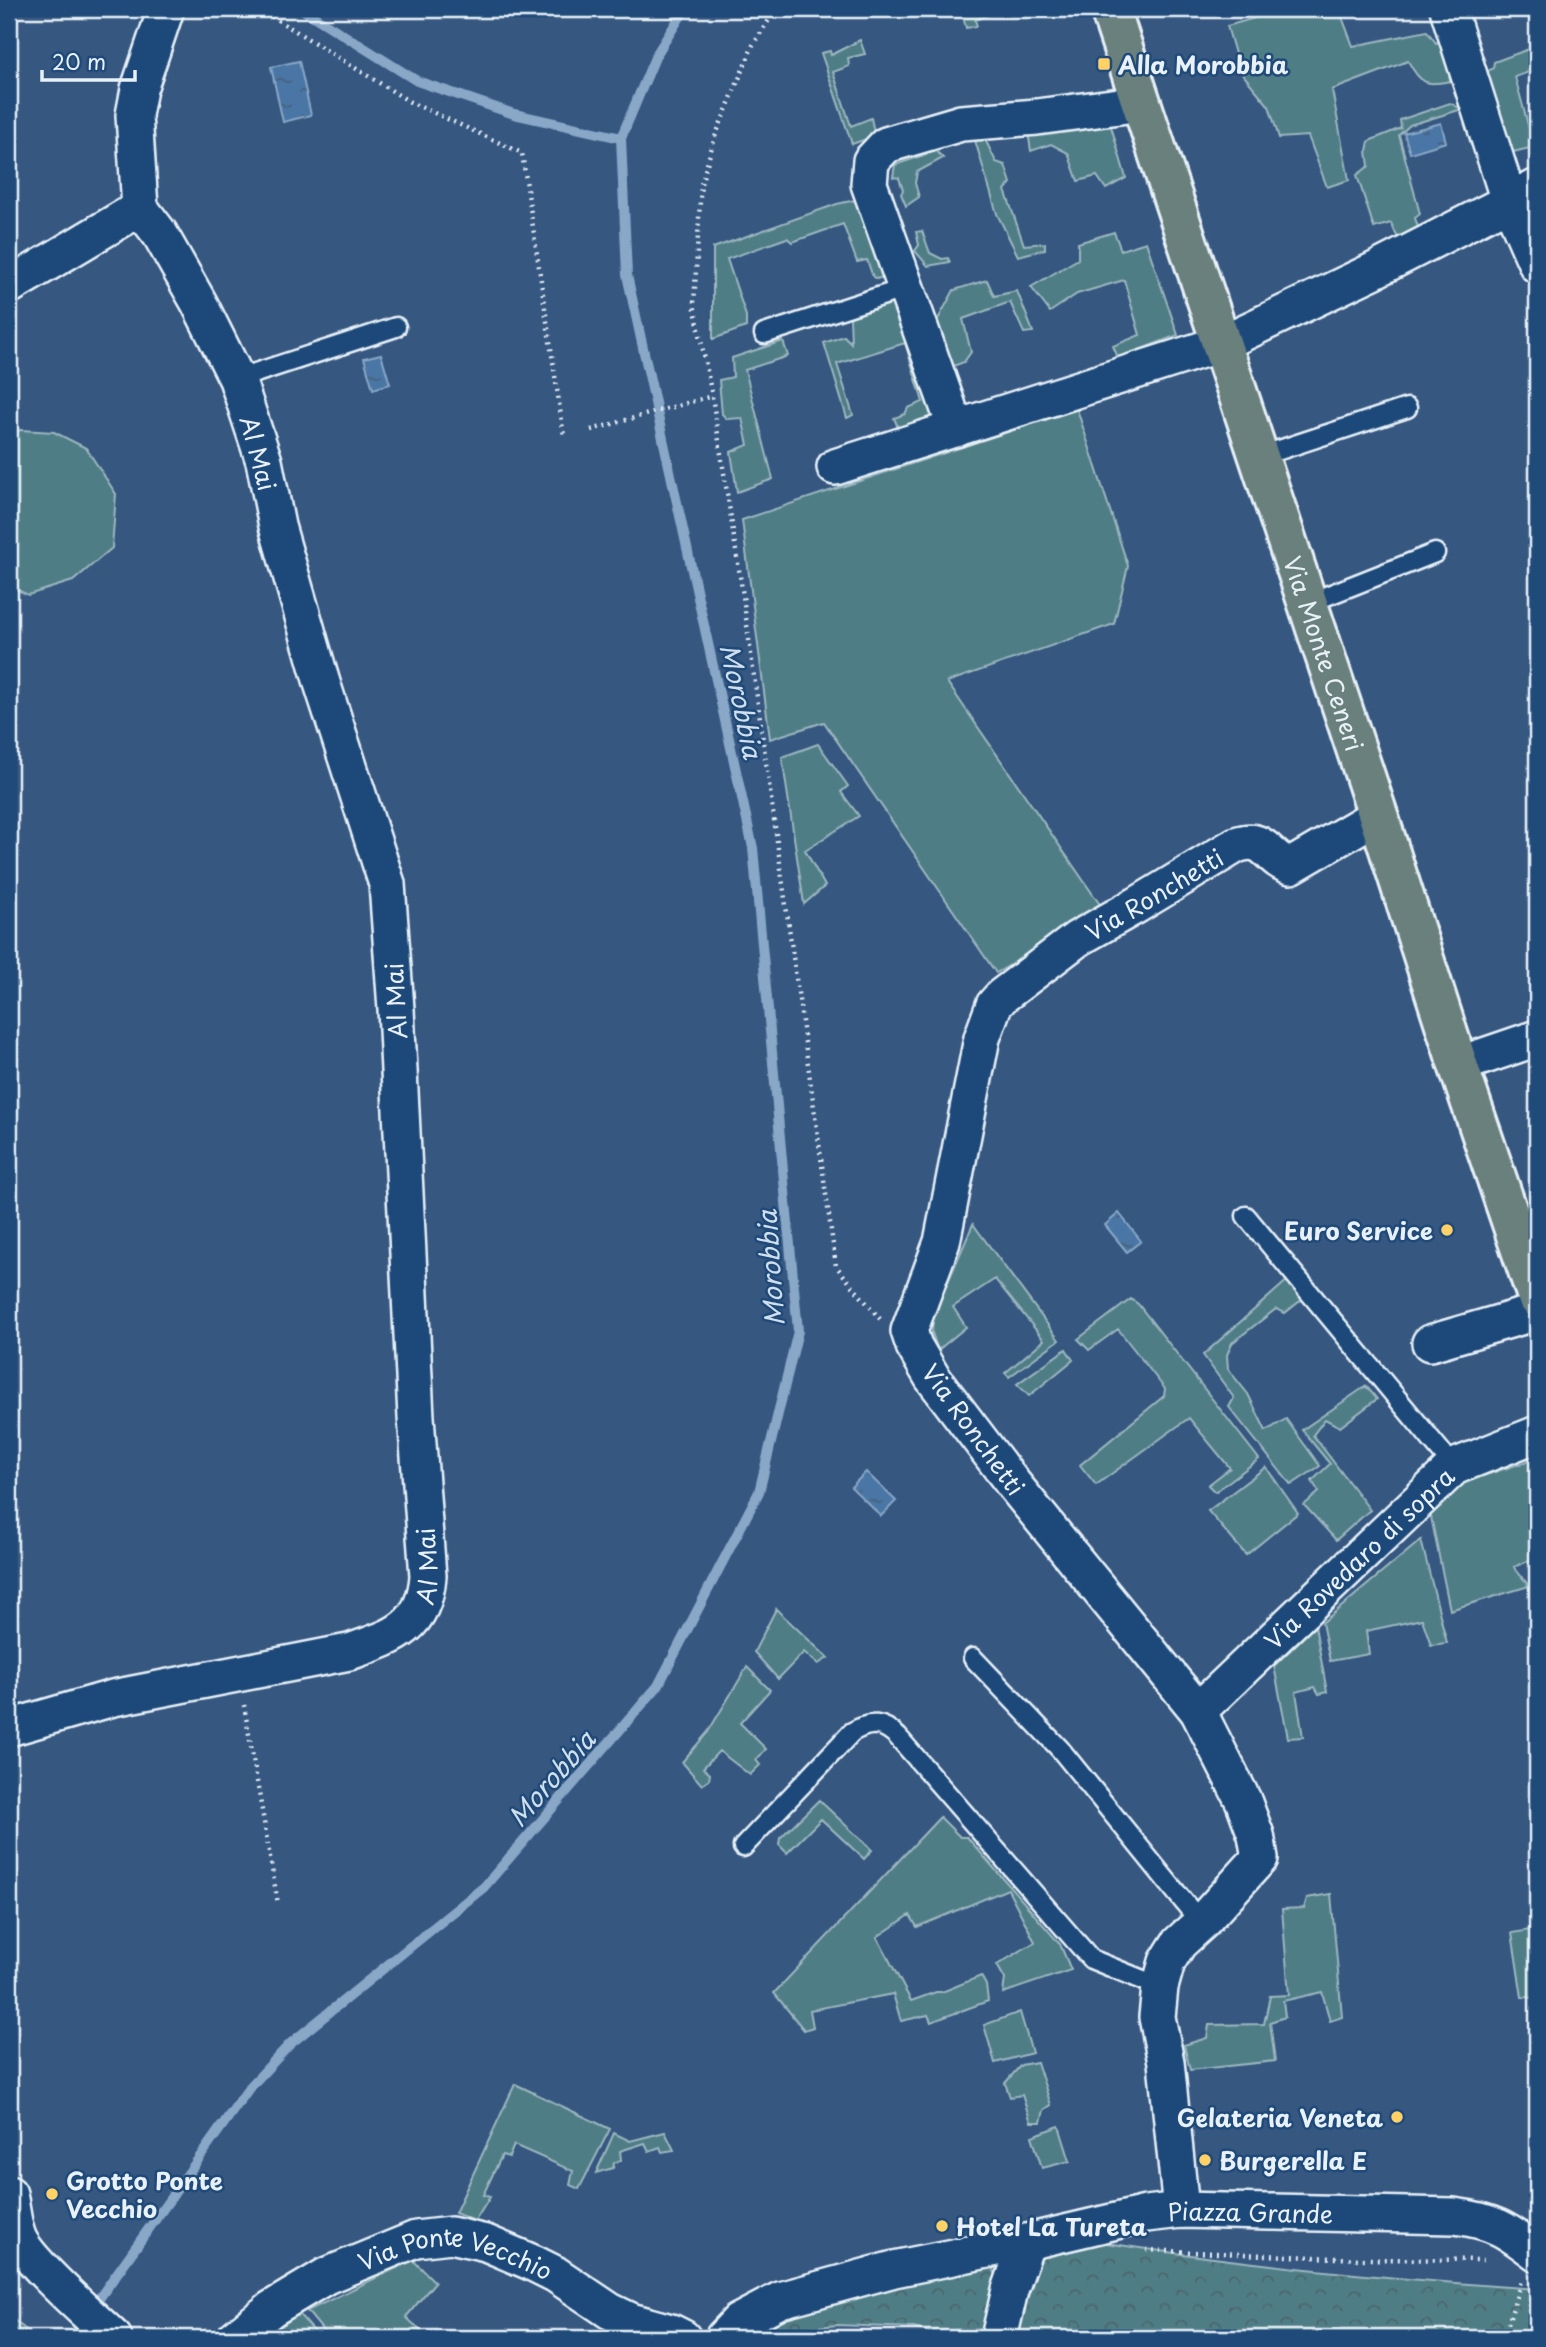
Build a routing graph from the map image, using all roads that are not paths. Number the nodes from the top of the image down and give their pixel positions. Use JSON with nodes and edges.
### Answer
{"nodes":[{"id":1,"x":166,"y":9,"type":"edge"},
{"id":2,"x":1110,"y":9,"type":"edge"},
{"id":3,"x":1448,"y":9,"type":"edge"},
{"id":4,"x":1142,"y":103,"type":"junction"},
{"id":5,"x":1523,"y":194,"type":"edge"},
{"id":6,"x":140,"y":208,"type":"junction"},
{"id":7,"x":1537,"y":265,"type":"edge"},
{"id":8,"x":9,"y":286,"type":"edge"},
{"id":9,"x":906,"y":288,"type":"junction"},
{"id":10,"x":397,"y":327,"type":"dead end"},
{"id":11,"x":764,"y":334,"type":"dead end"},
{"id":12,"x":1220,"y":344,"type":"junction"},
{"id":13,"x":237,"y":379,"type":"junction"},
{"id":14,"x":1407,"y":408,"type":"dead end"},
{"id":15,"x":956,"y":429,"type":"junction"},
{"id":16,"x":1258,"y":457,"type":"junction"},
{"id":17,"x":835,"y":467,"type":"dead end"},
{"id":18,"x":1435,"y":553,"type":"dead end"},
{"id":19,"x":1306,"y":604,"type":"junction"},
{"id":20,"x":1378,"y":814,"type":"junction"},
{"id":21,"x":1537,"y":1038,"type":"edge"},
{"id":22,"x":1458,"y":1065,"type":"junction"},
{"id":23,"x":1247,"y":1216,"type":"dead end"},
{"id":24,"x":1537,"y":1297,"type":"edge"},
{"id":25,"x":1537,"y":1312,"type":"edge"},
{"id":26,"x":1430,"y":1343,"type":"dead end"},
{"id":27,"x":1537,"y":1434,"type":"edge"},
{"id":28,"x":1454,"y":1467,"type":"junction"},
{"id":29,"x":973,"y":1658,"type":"dead end"},
{"id":30,"x":1198,"y":1711,"type":"junction"},
{"id":31,"x":9,"y":1728,"type":"edge"},
{"id":32,"x":743,"y":1847,"type":"dead end"},
{"id":33,"x":1201,"y":1923,"type":"junction"},
{"id":34,"x":1160,"y":1987,"type":"junction"},
{"id":35,"x":9,"y":2194,"type":"edge"},
{"id":36,"x":1181,"y":2210,"type":"junction"},
{"id":37,"x":14,"y":2240,"type":"edge"},
{"id":38,"x":1027,"y":2242,"type":"junction"},
{"id":39,"x":1530,"y":2263,"type":"edge"},
{"id":40,"x":114,"y":2338,"type":"edge"},
{"id":41,"x":235,"y":2338,"type":"edge"},
{"id":42,"x":683,"y":2338,"type":"edge"},
{"id":43,"x":723,"y":2338,"type":"edge"},
{"id":44,"x":999,"y":2338,"type":"edge"}],
"edges":[{"from":1,"to":6,"type":"street"},
{"from":2,"to":4,"type":"main road","name":"Via Monte Ceneri"},
{"from":3,"to":5,"type":"street"},
{"from":4,"to":9,"type":"street"},
{"from":4,"to":12,"type":"main road","name":"Via Monte Ceneri"},
{"from":5,"to":7,"type":"street"},
{"from":5,"to":12,"type":"street"},
{"from":6,"to":8,"type":"street"},
{"from":6,"to":13,"type":"street","name":"Al Mai"},
{"from":9,"to":11,"type":"lane"},
{"from":9,"to":15,"type":"street"},
{"from":10,"to":13,"type":"lane"},
{"from":12,"to":15,"type":"street"},
{"from":12,"to":16,"type":"main road","name":"Via Monte Ceneri"},
{"from":13,"to":31,"type":"street","name":"Al Mai"},
{"from":14,"to":16,"type":"lane"},
{"from":15,"to":17,"type":"street"},
{"from":16,"to":19,"type":"main road","name":"Via Monte Ceneri"},
{"from":18,"to":19,"type":"lane"},
{"from":19,"to":20,"type":"main road","name":"Via Monte Ceneri"},
{"from":20,"to":22,"type":"main road","name":"Via Monte Ceneri"},
{"from":20,"to":30,"type":"street","name":"Via Ronchetti"},
{"from":21,"to":22,"type":"street"},
{"from":22,"to":24,"type":"main road","name":"Via Monte Ceneri"},
{"from":23,"to":28,"type":"lane"},
{"from":25,"to":26,"type":"street"},
{"from":27,"to":28,"type":"street","name":"Via Rovedaro di sopra"},
{"from":28,"to":30,"type":"street","name":"Via Rovedaro di sopra"},
{"from":29,"to":33,"type":"lane"},
{"from":30,"to":33,"type":"street","name":"Via Ronchetti"},
{"from":32,"to":34,"type":"lane"},
{"from":33,"to":34,"type":"street","name":"Via Ronchetti"},
{"from":34,"to":36,"type":"street","name":"Via Ronchetti"},
{"from":35,"to":37,"type":"street"},
{"from":36,"to":38,"type":"street","name":"Piazza Grande"},
{"from":36,"to":39,"type":"street","name":"Piazza Grande"},
{"from":37,"to":40,"type":"street"},
{"from":38,"to":43,"type":"street","name":"Piazza Grande"},
{"from":38,"to":44,"type":"street"},
{"from":41,"to":42,"type":"street","name":"Via Ponte Vecchio"}]}
